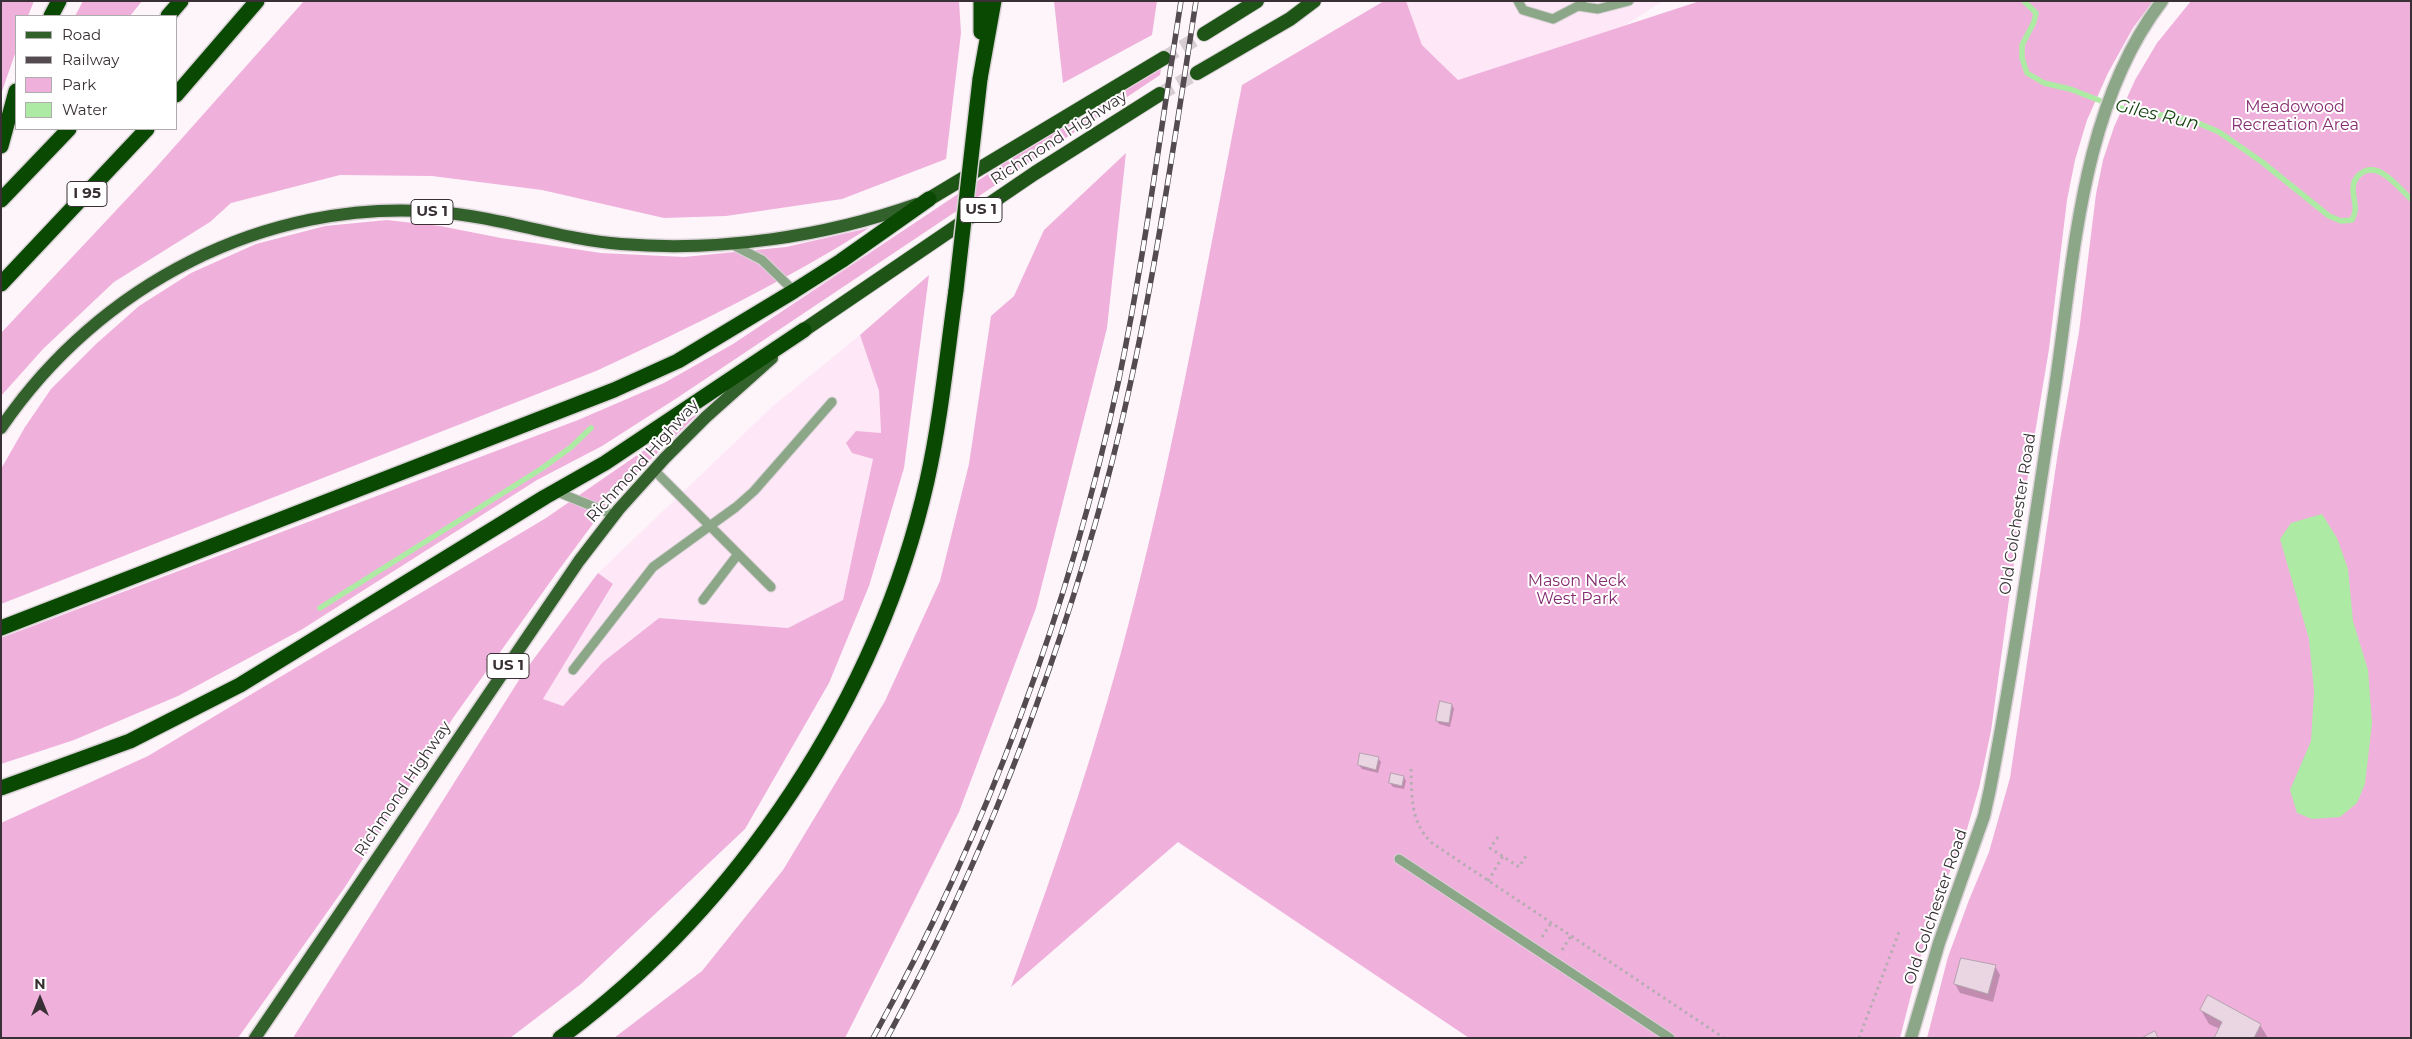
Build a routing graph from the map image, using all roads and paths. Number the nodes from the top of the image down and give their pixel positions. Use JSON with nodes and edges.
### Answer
{"nodes":[{"id":1,"x":47,"y":1,"type":"edge"},
{"id":2,"x":59,"y":1,"type":"edge"},
{"id":3,"x":181,"y":1,"type":"edge"},
{"id":4,"x":257,"y":1,"type":"edge"},
{"id":5,"x":981,"y":1,"type":"edge"},
{"id":6,"x":994,"y":1,"type":"edge"},
{"id":7,"x":1257,"y":1,"type":"edge"},
{"id":8,"x":1314,"y":1,"type":"edge"},
{"id":9,"x":1518,"y":1,"type":"edge"},
{"id":10,"x":1629,"y":1,"type":"edge"},
{"id":11,"x":2162,"y":1,"type":"edge"},
{"id":12,"x":1580,"y":4,"type":"edge"},
{"id":13,"x":41,"y":15,"type":"edge"},
{"id":14,"x":52,"y":15,"type":"edge"},
{"id":15,"x":169,"y":15,"type":"edge"},
{"id":16,"x":1204,"y":34,"type":"tunnel mouth"},
{"id":17,"x":1164,"y":58,"type":"tunnel mouth"},
{"id":18,"x":1197,"y":73,"type":"tunnel mouth"},
{"id":19,"x":980,"y":79,"type":"junction"},
{"id":20,"x":178,"y":93,"type":"edge"},
{"id":21,"x":1160,"y":94,"type":"tunnel mouth"},
{"id":22,"x":15,"y":95,"type":"edge"},
{"id":23,"x":15,"y":100,"type":"edge"},
{"id":24,"x":10,"y":113,"type":"junction"},
{"id":25,"x":68,"y":130,"type":"edge"},
{"id":26,"x":146,"y":130,"type":"edge"},
{"id":27,"x":1,"y":146,"type":"edge"},
{"id":28,"x":928,"y":199,"type":"junction"},
{"id":29,"x":1,"y":200,"type":"edge"},
{"id":30,"x":729,"y":244,"type":"junction"},
{"id":31,"x":1,"y":284,"type":"edge"},
{"id":32,"x":794,"y":291,"type":"junction"},
{"id":33,"x":804,"y":330,"type":"junction"},
{"id":34,"x":832,"y":402,"type":"dead end"},
{"id":35,"x":1,"y":428,"type":"edge"},
{"id":36,"x":654,"y":470,"type":"junction"},
{"id":37,"x":555,"y":492,"type":"junction"},
{"id":38,"x":614,"y":515,"type":"junction"},
{"id":39,"x":710,"y":526,"type":"junction"},
{"id":40,"x":738,"y":554,"type":"junction"},
{"id":41,"x":771,"y":587,"type":"dead end"},
{"id":42,"x":703,"y":600,"type":"dead end"},
{"id":43,"x":2,"y":628,"type":"edge"},
{"id":44,"x":573,"y":670,"type":"dead end"},
{"id":45,"x":1411,"y":769,"type":"dead end"},
{"id":46,"x":1,"y":788,"type":"edge"},
{"id":47,"x":1498,"y":837,"type":"dead end"},
{"id":48,"x":1503,"y":856,"type":"junction"},
{"id":49,"x":1526,"y":856,"type":"dead end"},
{"id":50,"x":1399,"y":859,"type":"dead end"},
{"id":51,"x":1488,"y":881,"type":"junction"},
{"id":52,"x":1899,"y":932,"type":"dead end"},
{"id":53,"x":255,"y":1038,"type":"edge"},
{"id":54,"x":560,"y":1038,"type":"edge"},
{"id":55,"x":1670,"y":1038,"type":"edge"},
{"id":56,"x":1724,"y":1038,"type":"edge"},
{"id":57,"x":1859,"y":1038,"type":"edge"},
{"id":58,"x":1911,"y":1038,"type":"edge"}],
"edges":[{"from":1,"to":13,"type":"highway"},
{"from":2,"to":14,"type":"highway"},
{"from":3,"to":15,"type":"highway"},
{"from":4,"to":20,"type":"highway"},
{"from":5,"to":19,"type":"highway"},
{"from":6,"to":19,"type":"highway"},
{"from":7,"to":16,"type":"highway"},
{"from":8,"to":18,"type":"highway"},
{"from":9,"to":12,"type":"lane"},
{"from":10,"to":12,"type":"lane"},
{"from":11,"to":58,"type":"street","name":"Old Colchester Road"},
{"from":17,"to":28,"type":"highway","name":"Richmond Highway","number":"US 1"},
{"from":19,"to":54,"type":"highway","bridge":true},
{"from":21,"to":33,"type":"highway","name":"Richmond Highway","number":"US 1"},
{"from":22,"to":24,"type":"highway"},
{"from":23,"to":24,"type":"highway"},
{"from":24,"to":27,"type":"highway"},
{"from":25,"to":29,"type":"highway"},
{"from":26,"to":31,"type":"highway","number":"I 95"},
{"from":28,"to":30,"type":"main road","name":"Richmond Highway","number":"US 1"},
{"from":28,"to":32,"type":"highway"},
{"from":30,"to":32,"type":"lane"},
{"from":30,"to":35,"type":"main road","name":"Richmond Highway","number":"US 1"},
{"from":32,"to":43,"type":"highway"},
{"from":33,"to":36,"type":"main road","name":"Richmond Highway","number":"US 1"},
{"from":33,"to":37,"type":"highway"},
{"from":34,"to":39,"type":"lane"},
{"from":36,"to":38,"type":"main road","name":"Richmond Highway","number":"US 1"},
{"from":36,"to":39,"type":"lane"},
{"from":37,"to":38,"type":"lane"},
{"from":37,"to":46,"type":"highway"},
{"from":38,"to":53,"type":"main road","name":"Richmond Highway","number":"US 1"},
{"from":39,"to":40,"type":"lane"},
{"from":39,"to":44,"type":"lane"},
{"from":40,"to":41,"type":"lane"},
{"from":40,"to":42,"type":"lane"},
{"from":45,"to":51,"type":"path"},
{"from":47,"to":48,"type":"path"},
{"from":48,"to":49,"type":"path"},
{"from":48,"to":51,"type":"path"},
{"from":50,"to":55,"type":"lane"},
{"from":51,"to":56,"type":"path"},
{"from":52,"to":57,"type":"path"}]}
